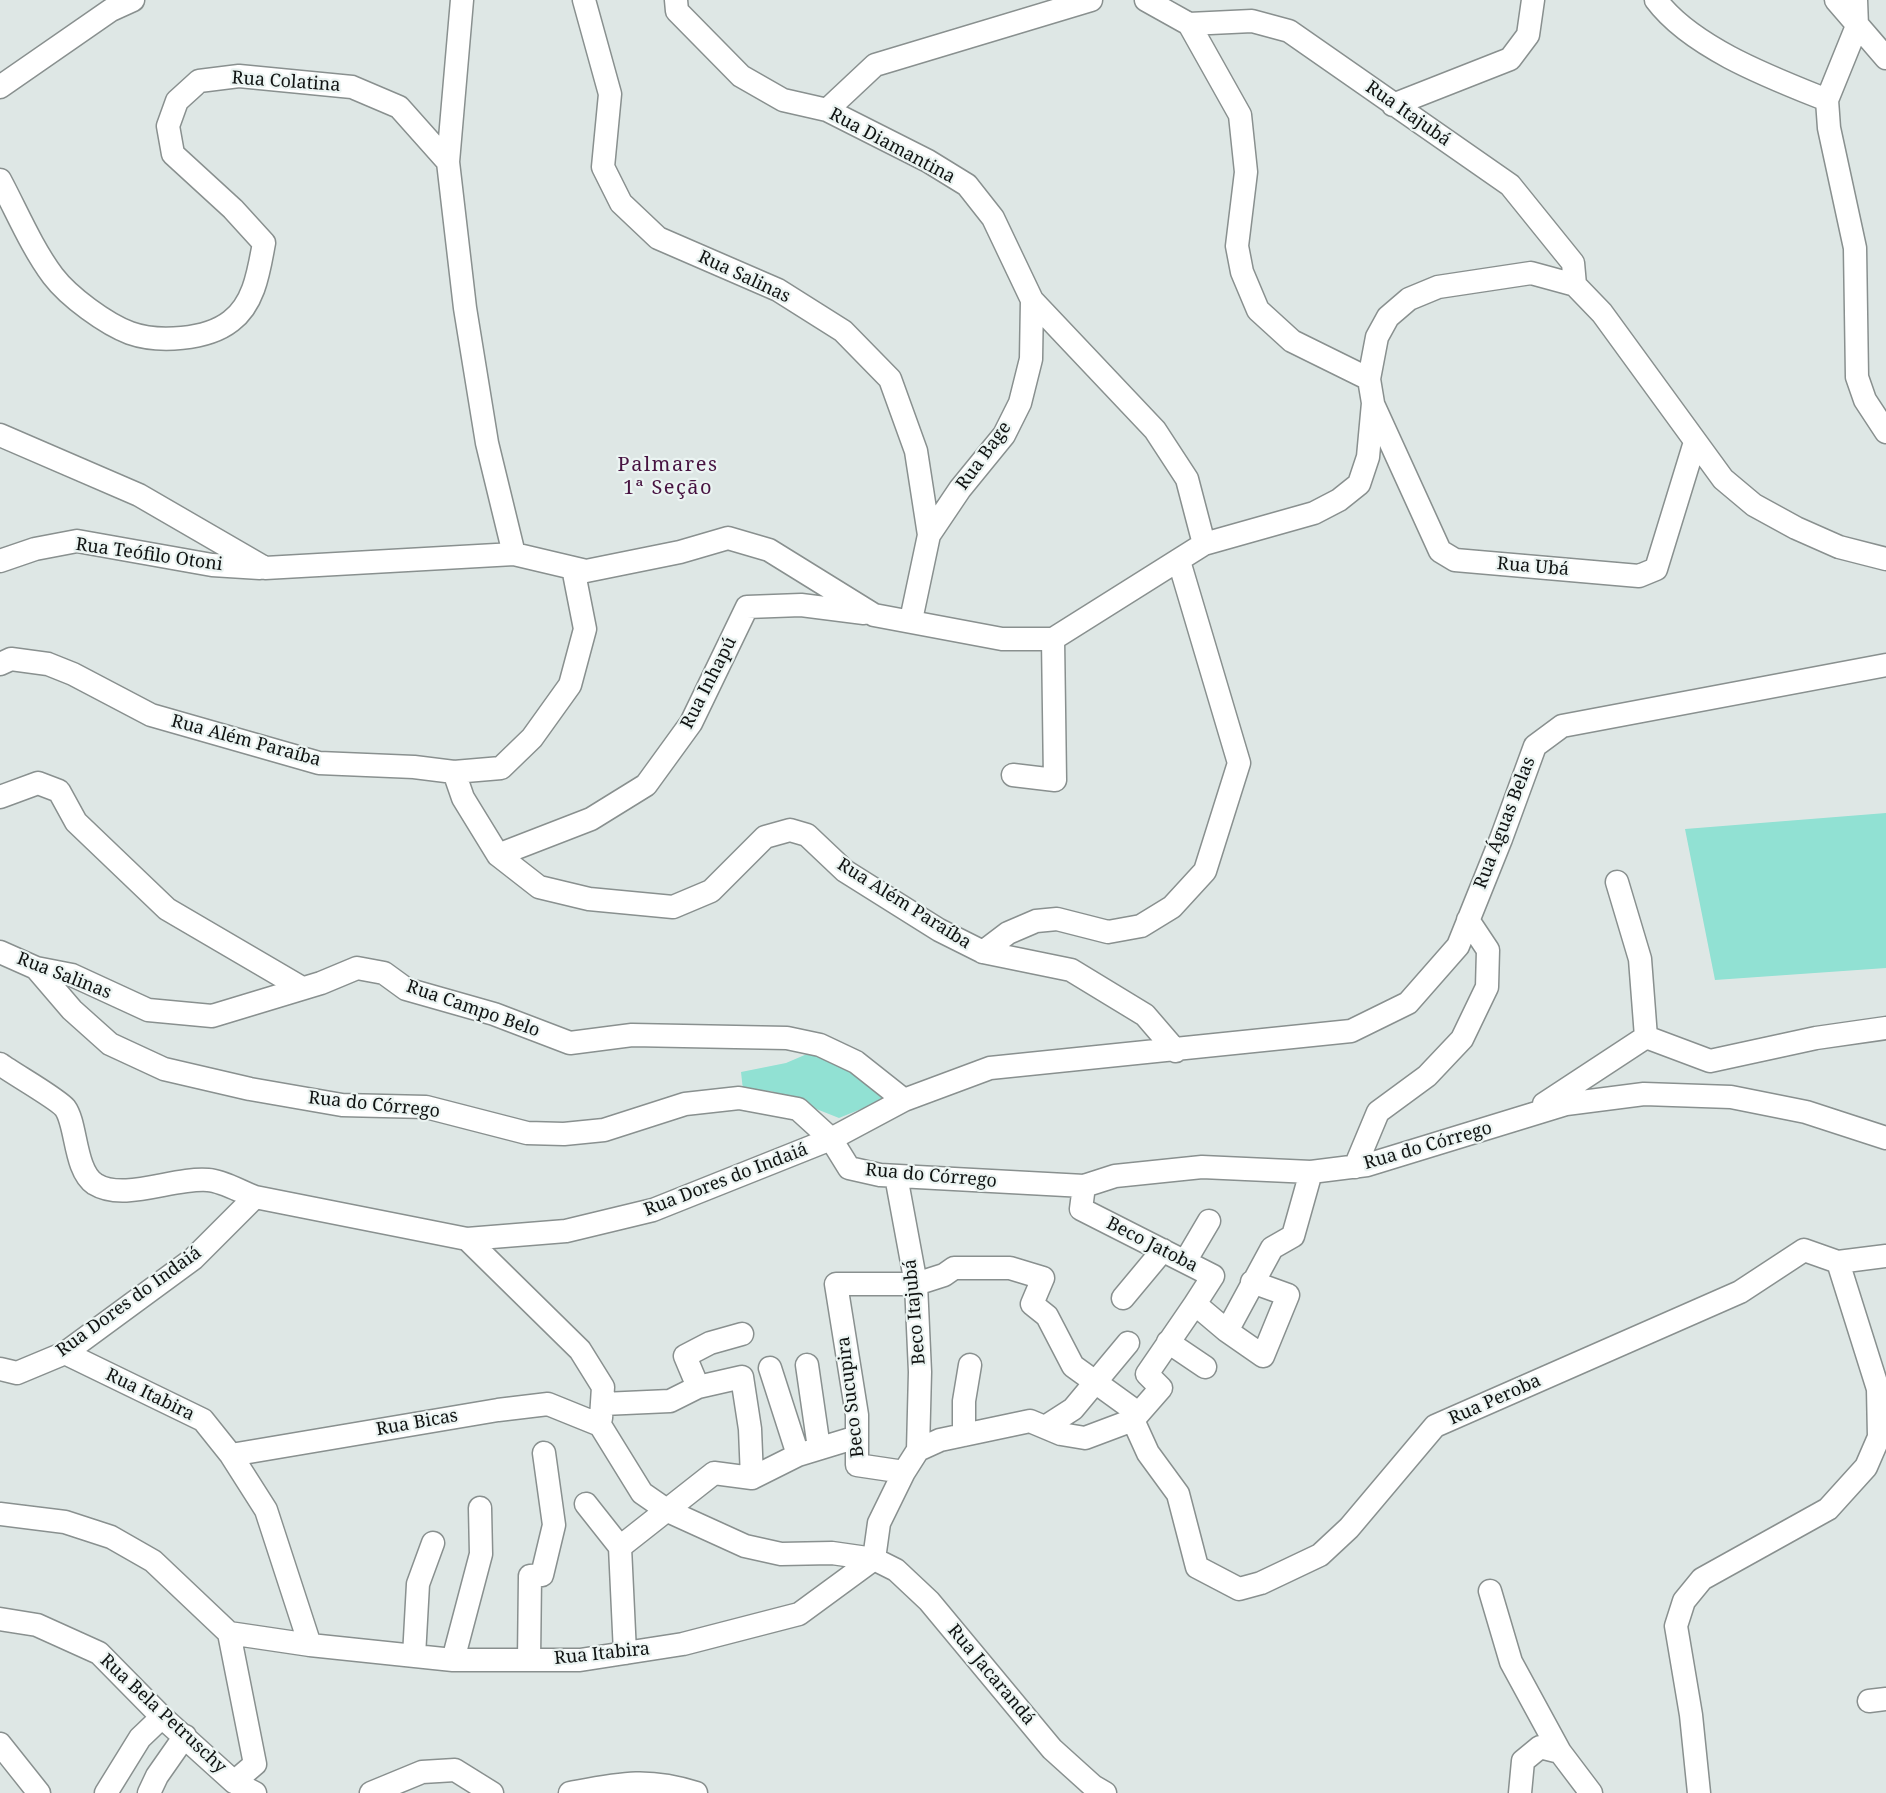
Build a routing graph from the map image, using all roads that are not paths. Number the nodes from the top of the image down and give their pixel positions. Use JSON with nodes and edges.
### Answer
{"nodes":[{"id":1,"x":134,"y":0,"type":"edge"},
{"id":2,"x":462,"y":0,"type":"edge"},
{"id":3,"x":584,"y":0,"type":"edge"},
{"id":4,"x":676,"y":0,"type":"edge"},
{"id":5,"x":1091,"y":0,"type":"edge"},
{"id":6,"x":1146,"y":0,"type":"edge"},
{"id":7,"x":1533,"y":0,"type":"edge"},
{"id":8,"x":1656,"y":0,"type":"edge"},
{"id":9,"x":1836,"y":0,"type":"edge"},
{"id":10,"x":1856,"y":0,"type":"edge"},
{"id":11,"x":1189,"y":24,"type":"junction"},
{"id":12,"x":1857,"y":26,"type":"junction"},
{"id":13,"x":1886,"y":58,"type":"edge"},
{"id":14,"x":0,"y":87,"type":"edge"},
{"id":15,"x":1827,"y":100,"type":"junction"},
{"id":16,"x":1393,"y":105,"type":"junction"},
{"id":17,"x":827,"y":111,"type":"junction"},
{"id":18,"x":448,"y":162,"type":"junction"},
{"id":19,"x":0,"y":180,"type":"edge"},
{"id":20,"x":1575,"y":285,"type":"junction"},
{"id":21,"x":1032,"y":300,"type":"junction"},
{"id":22,"x":1370,"y":379,"type":"junction"},
{"id":23,"x":1373,"y":403,"type":"junction"},
{"id":24,"x":1886,"y":432,"type":"edge"},
{"id":25,"x":0,"y":435,"type":"edge"},
{"id":26,"x":1695,"y":442,"type":"junction"},
{"id":27,"x":929,"y":535,"type":"junction"},
{"id":28,"x":1204,"y":544,"type":"junction"},
{"id":29,"x":514,"y":554,"type":"junction"},
{"id":30,"x":1886,"y":559,"type":"edge"},
{"id":31,"x":0,"y":561,"type":"edge"},
{"id":32,"x":1179,"y":561,"type":"junction"},
{"id":33,"x":265,"y":568,"type":"junction"},
{"id":34,"x":573,"y":568,"type":"junction"},
{"id":35,"x":874,"y":615,"type":"junction"},
{"id":36,"x":910,"y":620,"type":"junction"},
{"id":37,"x":1053,"y":639,"type":"junction"},
{"id":38,"x":0,"y":664,"type":"edge"},
{"id":39,"x":1886,"y":665,"type":"edge"},
{"id":40,"x":454,"y":772,"type":"junction"},
{"id":41,"x":1013,"y":775,"type":"dead end"},
{"id":42,"x":0,"y":797,"type":"edge"},
{"id":43,"x":498,"y":855,"type":"junction"},
{"id":44,"x":1617,"y":882,"type":"dead end"},
{"id":45,"x":1468,"y":920,"type":"junction"},
{"id":46,"x":0,"y":952,"type":"edge"},
{"id":47,"x":983,"y":952,"type":"junction"},
{"id":48,"x":36,"y":968,"type":"junction"},
{"id":49,"x":302,"y":988,"type":"junction"},
{"id":50,"x":1886,"y":1028,"type":"edge"},
{"id":51,"x":1646,"y":1037,"type":"junction"},
{"id":52,"x":1176,"y":1051,"type":"junction"},
{"id":53,"x":0,"y":1064,"type":"edge"},
{"id":54,"x":904,"y":1100,"type":"junction"},
{"id":55,"x":1525,"y":1117,"type":"junction"},
{"id":56,"x":1886,"y":1138,"type":"edge"},
{"id":57,"x":831,"y":1139,"type":"junction"},
{"id":58,"x":1355,"y":1167,"type":"junction"},
{"id":59,"x":1311,"y":1172,"type":"junction"},
{"id":60,"x":896,"y":1176,"type":"junction"},
{"id":61,"x":1084,"y":1186,"type":"junction"},
{"id":62,"x":255,"y":1197,"type":"junction"},
{"id":63,"x":1209,"y":1221,"type":"dead end"},
{"id":64,"x":467,"y":1239,"type":"junction"},
{"id":65,"x":1163,"y":1250,"type":"junction"},
{"id":66,"x":1886,"y":1256,"type":"edge"},
{"id":67,"x":1186,"y":1260,"type":"junction"},
{"id":68,"x":1838,"y":1262,"type":"junction"},
{"id":69,"x":1252,"y":1282,"type":"junction"},
{"id":70,"x":916,"y":1284,"type":"junction"},
{"id":71,"x":1124,"y":1298,"type":"dead end"},
{"id":72,"x":1195,"y":1304,"type":"junction"},
{"id":73,"x":1227,"y":1331,"type":"junction"},
{"id":74,"x":742,"y":1334,"type":"dead end"},
{"id":75,"x":1168,"y":1342,"type":"junction"},
{"id":76,"x":1128,"y":1343,"type":"dead end"},
{"id":77,"x":65,"y":1353,"type":"junction"},
{"id":78,"x":807,"y":1365,"type":"dead end"},
{"id":79,"x":970,"y":1365,"type":"dead end"},
{"id":80,"x":1205,"y":1367,"type":"dead end"},
{"id":81,"x":770,"y":1368,"type":"dead end"},
{"id":82,"x":0,"y":1369,"type":"edge"},
{"id":83,"x":1097,"y":1384,"type":"junction"},
{"id":84,"x":698,"y":1387,"type":"junction"},
{"id":85,"x":601,"y":1415,"type":"junction"},
{"id":86,"x":1136,"y":1417,"type":"junction"},
{"id":87,"x":1045,"y":1427,"type":"junction"},
{"id":88,"x":964,"y":1435,"type":"junction"},
{"id":89,"x":857,"y":1437,"type":"junction"},
{"id":90,"x":918,"y":1450,"type":"junction"},
{"id":91,"x":808,"y":1452,"type":"junction"},
{"id":92,"x":544,"y":1453,"type":"dead end"},
{"id":93,"x":231,"y":1455,"type":"junction"},
{"id":94,"x":904,"y":1472,"type":"junction"},
{"id":95,"x":752,"y":1478,"type":"junction"},
{"id":96,"x":586,"y":1504,"type":"dead end"},
{"id":97,"x":480,"y":1508,"type":"dead end"},
{"id":98,"x":668,"y":1511,"type":"junction"},
{"id":99,"x":0,"y":1514,"type":"edge"},
{"id":100,"x":433,"y":1543,"type":"dead end"},
{"id":101,"x":620,"y":1547,"type":"junction"},
{"id":102,"x":874,"y":1559,"type":"junction"},
{"id":103,"x":1490,"y":1591,"type":"dead end"},
{"id":104,"x":0,"y":1619,"type":"edge"},
{"id":105,"x":229,"y":1633,"type":"junction"},
{"id":106,"x":310,"y":1645,"type":"junction"},
{"id":107,"x":625,"y":1653,"type":"junction"},
{"id":108,"x":414,"y":1656,"type":"junction"},
{"id":109,"x":453,"y":1660,"type":"junction"},
{"id":110,"x":530,"y":1660,"type":"junction"},
{"id":111,"x":162,"y":1717,"type":"junction"},
{"id":112,"x":185,"y":1736,"type":"junction"},
{"id":113,"x":0,"y":1744,"type":"edge"},
{"id":114,"x":1560,"y":1752,"type":"junction"},
{"id":115,"x":234,"y":1782,"type":"junction"},
{"id":116,"x":39,"y":1793,"type":"edge"},
{"id":117,"x":106,"y":1793,"type":"edge"},
{"id":118,"x":149,"y":1793,"type":"edge"},
{"id":119,"x":255,"y":1793,"type":"edge"},
{"id":120,"x":371,"y":1793,"type":"edge"},
{"id":121,"x":492,"y":1793,"type":"edge"},
{"id":122,"x":570,"y":1793,"type":"edge"},
{"id":123,"x":696,"y":1793,"type":"edge"},
{"id":124,"x":1105,"y":1793,"type":"edge"},
{"id":125,"x":1520,"y":1793,"type":"edge"},
{"id":126,"x":1592,"y":1793,"type":"edge"},
{"id":127,"x":1699,"y":1793,"type":"edge"}],
"edges":[{"from":1,"to":14,"type":"street"},
{"from":2,"to":18,"type":"street"},
{"from":3,"to":27,"type":"street","name":"Rua Salinas"},
{"from":4,"to":17,"type":"street","name":"Rua Diamantina"},
{"from":5,"to":17,"type":"street"},
{"from":6,"to":11,"type":"street"},
{"from":7,"to":16,"type":"street"},
{"from":8,"to":15,"type":"street"},
{"from":9,"to":12,"type":"street"},
{"from":10,"to":12,"type":"street"},
{"from":11,"to":16,"type":"street","name":"Rua Itajubá"},
{"from":11,"to":22,"type":"street"},
{"from":12,"to":13,"type":"street"},
{"from":12,"to":15,"type":"street"},
{"from":15,"to":24,"type":"street"},
{"from":16,"to":20,"type":"street","name":"Rua Itajubá"},
{"from":17,"to":21,"type":"street","name":"Rua Diamantina"},
{"from":18,"to":19,"type":"street","name":"Rua Colatina"},
{"from":18,"to":29,"type":"street"},
{"from":20,"to":22,"type":"street"},
{"from":20,"to":26,"type":"street"},
{"from":21,"to":27,"type":"street","name":"Rua Bage"},
{"from":21,"to":28,"type":"street","name":"Rua Diamantina"},
{"from":22,"to":23,"type":"street"},
{"from":23,"to":26,"type":"street","name":"Rua Ubá"},
{"from":23,"to":28,"type":"street"},
{"from":25,"to":33,"type":"street"},
{"from":26,"to":30,"type":"street"},
{"from":27,"to":36,"type":"street","name":"Rua Salinas"},
{"from":28,"to":32,"type":"street"},
{"from":29,"to":33,"type":"street","name":"Rua Teófilo Otoni"},
{"from":29,"to":34,"type":"street","name":"Rua Teófilo Otoni"},
{"from":31,"to":33,"type":"street","name":"Rua Teófilo Otoni"},
{"from":32,"to":37,"type":"street"},
{"from":32,"to":47,"type":"street"},
{"from":34,"to":35,"type":"street","name":"Rua Teófilo Otoni"},
{"from":34,"to":40,"type":"street"},
{"from":35,"to":36,"type":"street"},
{"from":35,"to":43,"type":"street","name":"Rua Inhapú"},
{"from":36,"to":37,"type":"street"},
{"from":37,"to":41,"type":"street"},
{"from":38,"to":40,"type":"street","name":"Rua Além Paraíba"},
{"from":39,"to":45,"type":"street","name":"Rua Águas Belas"},
{"from":40,"to":43,"type":"street","name":"Rua Além Paraíba"},
{"from":42,"to":49,"type":"street"},
{"from":43,"to":47,"type":"street","name":"Rua Além Paraíba"},
{"from":44,"to":51,"type":"street"},
{"from":45,"to":52,"type":"street","name":"Rua Águas Belas"},
{"from":45,"to":58,"type":"street"},
{"from":46,"to":48,"type":"street","name":"Rua Salinas"},
{"from":47,"to":52,"type":"street","name":"Rua Além Paraíba"},
{"from":48,"to":49,"type":"street","name":"Rua Salinas"},
{"from":48,"to":57,"type":"street","name":"Rua do Córrego"},
{"from":49,"to":54,"type":"street","name":"Rua Campo Belo"},
{"from":50,"to":51,"type":"street"},
{"from":51,"to":55,"type":"street"},
{"from":52,"to":54,"type":"street","name":"Rua Dores do Indaiá"},
{"from":53,"to":62,"type":"street"},
{"from":54,"to":57,"type":"street","name":"Rua Dores do Indaiá"},
{"from":55,"to":56,"type":"street","name":"Rua do Córrego"},
{"from":55,"to":58,"type":"street","name":"Rua do Córrego"},
{"from":57,"to":60,"type":"street","name":"Rua do Córrego"},
{"from":57,"to":64,"type":"street","name":"Rua Dores do Indaiá"},
{"from":58,"to":59,"type":"street","name":"Rua do Córrego"},
{"from":59,"to":61,"type":"street","name":"Rua do Córrego"},
{"from":59,"to":69,"type":"street"},
{"from":60,"to":61,"type":"street","name":"Rua do Córrego"},
{"from":60,"to":70,"type":"street","name":"Beco Itajubá"},
{"from":61,"to":65,"type":"street","name":"Beco Jatoba"},
{"from":62,"to":64,"type":"street","name":"Rua Dores do Indaiá"},
{"from":62,"to":77,"type":"street","name":"Rua Dores do Indaiá"},
{"from":63,"to":67,"type":"street"},
{"from":64,"to":85,"type":"street"},
{"from":65,"to":67,"type":"street","name":"Beco Jatoba"},
{"from":65,"to":71,"type":"street"},
{"from":66,"to":68,"type":"street","name":"Rua Peroba"},
{"from":67,"to":72,"type":"street","name":"Beco Jatoba"},
{"from":68,"to":86,"type":"street","name":"Rua Peroba"},
{"from":68,"to":127,"type":"street"},
{"from":69,"to":73,"type":"street"},
{"from":69,"to":73,"type":"street"},
{"from":70,"to":83,"type":"street"},
{"from":70,"to":89,"type":"street","name":"Beco Sucupira"},
{"from":70,"to":90,"type":"street","name":"Beco Itajubá"},
{"from":72,"to":73,"type":"street"},
{"from":72,"to":75,"type":"street"},
{"from":74,"to":84,"type":"street"},
{"from":75,"to":80,"type":"street"},
{"from":75,"to":86,"type":"street"},
{"from":76,"to":83,"type":"street"},
{"from":77,"to":82,"type":"street","name":"Rua Dores do Indaiá"},
{"from":77,"to":93,"type":"street","name":"Rua Itabira"},
{"from":78,"to":91,"type":"street"},
{"from":79,"to":88,"type":"street"},
{"from":81,"to":91,"type":"street"},
{"from":83,"to":86,"type":"street"},
{"from":83,"to":87,"type":"street"},
{"from":84,"to":85,"type":"street"},
{"from":84,"to":95,"type":"street"},
{"from":85,"to":93,"type":"street","name":"Rua Bicas"},
{"from":85,"to":98,"type":"street"},
{"from":86,"to":87,"type":"street"},
{"from":87,"to":88,"type":"street"},
{"from":88,"to":90,"type":"street"},
{"from":89,"to":91,"type":"street"},
{"from":89,"to":94,"type":"street","name":"Beco Sucupira"},
{"from":90,"to":94,"type":"street"},
{"from":91,"to":95,"type":"street"},
{"from":92,"to":110,"type":"street"},
{"from":93,"to":106,"type":"street","name":"Rua Itabira"},
{"from":94,"to":102,"type":"street"},
{"from":95,"to":98,"type":"street"},
{"from":96,"to":101,"type":"street"},
{"from":97,"to":109,"type":"street"},
{"from":98,"to":101,"type":"street"},
{"from":98,"to":102,"type":"street"},
{"from":99,"to":105,"type":"street"},
{"from":100,"to":108,"type":"street"},
{"from":101,"to":107,"type":"street"},
{"from":102,"to":107,"type":"street","name":"Rua Itabira"},
{"from":102,"to":124,"type":"street","name":"Rua Jacarandá"},
{"from":103,"to":114,"type":"street"},
{"from":104,"to":111,"type":"street","name":"Rua Bela Petruschy"},
{"from":105,"to":106,"type":"street","name":"Rua Itabira"},
{"from":105,"to":115,"type":"street"},
{"from":106,"to":108,"type":"street","name":"Rua Itabira"},
{"from":107,"to":110,"type":"street","name":"Rua Itabira"},
{"from":108,"to":109,"type":"street","name":"Rua Itabira"},
{"from":109,"to":110,"type":"street","name":"Rua Itabira"},
{"from":111,"to":112,"type":"street","name":"Rua Bela Petruschy"},
{"from":111,"to":117,"type":"street"},
{"from":112,"to":115,"type":"street","name":"Rua Bela Petruschy"},
{"from":112,"to":118,"type":"street"},
{"from":113,"to":116,"type":"street"},
{"from":114,"to":125,"type":"street"},
{"from":114,"to":126,"type":"street"},
{"from":115,"to":119,"type":"street","name":"Rua Bela Petruschy"},
{"from":120,"to":121,"type":"street"},
{"from":122,"to":123,"type":"street"}]}
